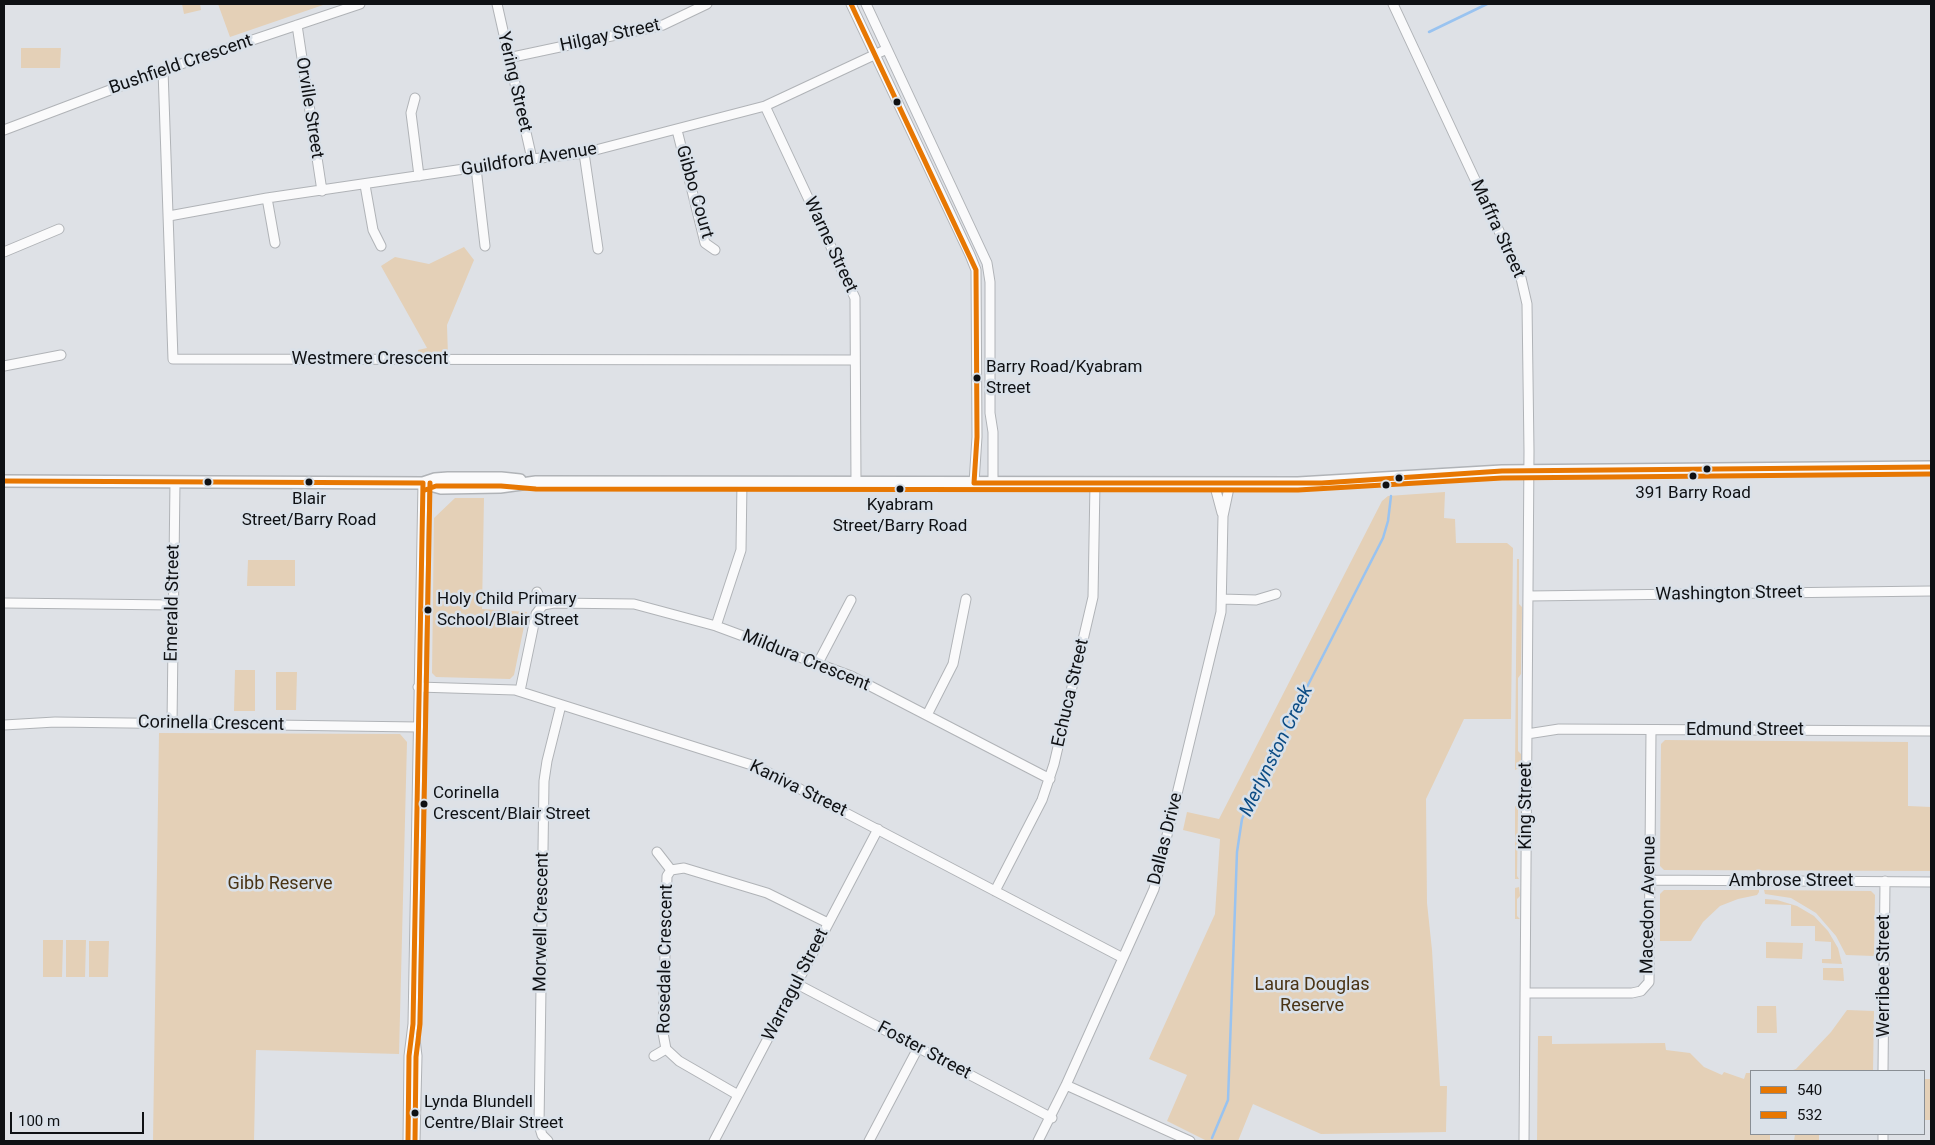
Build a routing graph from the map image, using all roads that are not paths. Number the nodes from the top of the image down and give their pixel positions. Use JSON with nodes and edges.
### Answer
{"nodes":[{"id":1,"x":360,"y":4,"type":"edge"},
{"id":2,"x":497,"y":4,"type":"edge"},
{"id":3,"x":707,"y":4,"type":"edge"},
{"id":4,"x":851,"y":4,"type":"edge"},
{"id":5,"x":866,"y":4,"type":"edge"},
{"id":6,"x":1393,"y":4,"type":"edge"},
{"id":7,"x":297,"y":25,"type":"junction"},
{"id":8,"x":887,"y":49,"type":"junction"},
{"id":9,"x":875,"y":54,"type":"junction"},
{"id":10,"x":508,"y":58,"type":"junction"},
{"id":11,"x":162,"y":70,"type":"junction"},
{"id":12,"x":415,"y":98,"type":"dead end"},
{"id":13,"x":765,"y":106,"type":"junction"},
{"id":14,"x":4,"y":130,"type":"edge"},
{"id":15,"x":677,"y":130,"type":"junction"},
{"id":16,"x":584,"y":153,"type":"junction"},
{"id":17,"x":532,"y":159,"type":"junction"},
{"id":18,"x":476,"y":168,"type":"junction"},
{"id":19,"x":419,"y":176,"type":"junction"},
{"id":20,"x":365,"y":185,"type":"junction"},
{"id":21,"x":322,"y":191,"type":"junction"},
{"id":22,"x":268,"y":198,"type":"junction"},
{"id":23,"x":169,"y":216,"type":"junction"},
{"id":24,"x":972,"y":228,"type":"junction"},
{"id":25,"x":59,"y":229,"type":"dead end"},
{"id":26,"x":960,"y":234,"type":"junction"},
{"id":27,"x":275,"y":243,"type":"dead end"},
{"id":28,"x":381,"y":246,"type":"dead end"},
{"id":29,"x":485,"y":246,"type":"dead end"},
{"id":30,"x":598,"y":249,"type":"dead end"},
{"id":31,"x":715,"y":250,"type":"dead end"},
{"id":32,"x":4,"y":252,"type":"edge"},
{"id":33,"x":60,"y":355,"type":"dead end"},
{"id":34,"x":855,"y":360,"type":"junction"},
{"id":35,"x":4,"y":366,"type":"edge"},
{"id":36,"x":1931,"y":467,"type":"edge"},
{"id":37,"x":1528,"y":470,"type":"junction"},
{"id":38,"x":4,"y":481,"type":"edge"},
{"id":39,"x":175,"y":482,"type":"junction"},
{"id":40,"x":742,"y":482,"type":"junction"},
{"id":41,"x":423,"y":483,"type":"junction"},
{"id":42,"x":856,"y":483,"type":"junction"},
{"id":43,"x":974,"y":483,"type":"junction"},
{"id":44,"x":993,"y":483,"type":"junction"},
{"id":45,"x":1095,"y":483,"type":"junction"},
{"id":46,"x":1214,"y":483,"type":"junction"},
{"id":47,"x":1230,"y":483,"type":"junction"},
{"id":48,"x":1223,"y":516,"type":"junction"},
{"id":49,"x":1931,"y":591,"type":"edge"},
{"id":50,"x":537,"y":592,"type":"dead end"},
{"id":51,"x":1276,"y":594,"type":"dead end"},
{"id":52,"x":1528,"y":596,"type":"junction"},
{"id":53,"x":966,"y":599,"type":"dead end"},
{"id":54,"x":1222,"y":599,"type":"junction"},
{"id":55,"x":851,"y":600,"type":"dead end"},
{"id":56,"x":4,"y":604,"type":"edge"},
{"id":57,"x":543,"y":605,"type":"junction"},
{"id":58,"x":173,"y":606,"type":"junction"},
{"id":59,"x":716,"y":626,"type":"junction"},
{"id":60,"x":818,"y":663,"type":"junction"},
{"id":61,"x":418,"y":687,"type":"junction"},
{"id":62,"x":520,"y":691,"type":"junction"},
{"id":63,"x":561,"y":705,"type":"junction"},
{"id":64,"x":927,"y":715,"type":"junction"},
{"id":65,"x":172,"y":724,"type":"junction"},
{"id":66,"x":4,"y":725,"type":"edge"},
{"id":67,"x":418,"y":727,"type":"junction"},
{"id":68,"x":1527,"y":729,"type":"junction"},
{"id":69,"x":1651,"y":730,"type":"junction"},
{"id":70,"x":1931,"y":731,"type":"edge"},
{"id":71,"x":1050,"y":779,"type":"junction"},
{"id":72,"x":878,"y":829,"type":"junction"},
{"id":73,"x":657,"y":852,"type":"dead end"},
{"id":74,"x":671,"y":870,"type":"junction"},
{"id":75,"x":1650,"y":880,"type":"junction"},
{"id":76,"x":1885,"y":881,"type":"junction"},
{"id":77,"x":1931,"y":882,"type":"edge"},
{"id":78,"x":995,"y":890,"type":"junction"},
{"id":79,"x":828,"y":923,"type":"junction"},
{"id":80,"x":1124,"y":958,"type":"junction"},
{"id":81,"x":797,"y":984,"type":"junction"},
{"id":82,"x":1525,"y":992,"type":"junction"},
{"id":83,"x":413,"y":1024,"type":"junction"},
{"id":84,"x":918,"y":1048,"type":"junction"},
{"id":85,"x":666,"y":1049,"type":"junction"},
{"id":86,"x":654,"y":1056,"type":"dead end"},
{"id":87,"x":1883,"y":1070,"type":"edge"},
{"id":88,"x":1066,"y":1085,"type":"junction"},
{"id":89,"x":738,"y":1095,"type":"junction"},
{"id":90,"x":1052,"y":1118,"type":"junction"},
{"id":91,"x":408,"y":1141,"type":"edge"},
{"id":92,"x":415,"y":1141,"type":"edge"},
{"id":93,"x":546,"y":1141,"type":"edge"},
{"id":94,"x":714,"y":1141,"type":"edge"},
{"id":95,"x":869,"y":1141,"type":"edge"},
{"id":96,"x":1038,"y":1141,"type":"edge"},
{"id":97,"x":1190,"y":1141,"type":"edge"},
{"id":98,"x":1524,"y":1141,"type":"edge"}],
"edges":[{"from":1,"to":7,"type":"street","name":"Bushfield Crescent"},
{"from":2,"to":10,"type":"street","name":"Yering Street"},
{"from":3,"to":10,"type":"street","name":"Hilgay Street"},
{"from":4,"to":9,"type":"street"},
{"from":5,"to":8,"type":"street"},
{"from":6,"to":37,"type":"street","name":"Maffra Street"},
{"from":7,"to":11,"type":"street","name":"Bushfield Crescent"},
{"from":7,"to":21,"type":"street","name":"Orville Street"},
{"from":8,"to":9,"type":"street","name":"Guildford Avenue"},
{"from":8,"to":24,"type":"street"},
{"from":9,"to":13,"type":"street","name":"Guildford Avenue"},
{"from":9,"to":26,"type":"street"},
{"from":10,"to":17,"type":"street","name":"Yering Street"},
{"from":11,"to":14,"type":"street","name":"Bushfield Crescent"},
{"from":11,"to":23,"type":"street","name":"Westmere Crescent"},
{"from":12,"to":19,"type":"street"},
{"from":13,"to":15,"type":"street","name":"Guildford Avenue"},
{"from":13,"to":34,"type":"street","name":"Warne Street"},
{"from":15,"to":16,"type":"street","name":"Guildford Avenue"},
{"from":15,"to":31,"type":"street","name":"Gibbo Court"},
{"from":16,"to":17,"type":"street","name":"Guildford Avenue"},
{"from":16,"to":30,"type":"street"},
{"from":17,"to":18,"type":"street","name":"Guildford Avenue"},
{"from":18,"to":19,"type":"street","name":"Guildford Avenue"},
{"from":18,"to":29,"type":"street"},
{"from":19,"to":20,"type":"street","name":"Guildford Avenue"},
{"from":20,"to":21,"type":"street","name":"Guildford Avenue"},
{"from":20,"to":28,"type":"street"},
{"from":21,"to":22,"type":"street","name":"Guildford Avenue"},
{"from":22,"to":23,"type":"street","name":"Guildford Avenue"},
{"from":22,"to":27,"type":"street"},
{"from":23,"to":34,"type":"street","name":"Westmere Crescent"},
{"from":24,"to":26,"type":"street"},
{"from":24,"to":44,"type":"street"},
{"from":25,"to":32,"type":"street"},
{"from":26,"to":43,"type":"street"},
{"from":33,"to":35,"type":"street"},
{"from":34,"to":42,"type":"street","name":"Warne Street"},
{"from":36,"to":37,"type":"main road"},
{"from":37,"to":47,"type":"main road"},
{"from":37,"to":52,"type":"street","name":"King Street"},
{"from":38,"to":39,"type":"main road"},
{"from":39,"to":41,"type":"main road"},
{"from":39,"to":58,"type":"street","name":"Emerald Street"},
{"from":40,"to":41,"type":"main road"},
{"from":40,"to":42,"type":"main road"},
{"from":40,"to":59,"type":"street"},
{"from":41,"to":61,"type":"street"},
{"from":42,"to":43,"type":"main road"},
{"from":43,"to":44,"type":"main road"},
{"from":44,"to":45,"type":"main road"},
{"from":45,"to":46,"type":"main road"},
{"from":45,"to":71,"type":"street","name":"Echuca Street"},
{"from":46,"to":47,"type":"main road"},
{"from":46,"to":48,"type":"street","name":"Dallas Drive"},
{"from":47,"to":48,"type":"street","name":"Dallas Drive"},
{"from":48,"to":54,"type":"street","name":"Dallas Drive"},
{"from":49,"to":52,"type":"street","name":"Washington Street"},
{"from":50,"to":57,"type":"street"},
{"from":51,"to":54,"type":"street"},
{"from":52,"to":68,"type":"street","name":"King Street"},
{"from":53,"to":64,"type":"street"},
{"from":54,"to":80,"type":"street","name":"Dallas Drive"},
{"from":55,"to":60,"type":"street"},
{"from":56,"to":58,"type":"street"},
{"from":57,"to":59,"type":"street","name":"Mildura Crescent"},
{"from":57,"to":62,"type":"street"},
{"from":58,"to":65,"type":"street","name":"Emerald Street"},
{"from":59,"to":60,"type":"street","name":"Mildura Crescent"},
{"from":60,"to":64,"type":"street","name":"Mildura Crescent"},
{"from":61,"to":62,"type":"street","name":"Kaniva Street"},
{"from":61,"to":67,"type":"street"},
{"from":62,"to":63,"type":"street","name":"Kaniva Street"},
{"from":63,"to":72,"type":"street","name":"Kaniva Street"},
{"from":63,"to":93,"type":"street","name":"Morwell Crescent"},
{"from":64,"to":71,"type":"street","name":"Mildura Crescent"},
{"from":65,"to":66,"type":"street","name":"Corinella Crescent"},
{"from":65,"to":67,"type":"street","name":"Corinella Crescent"},
{"from":67,"to":83,"type":"street"},
{"from":68,"to":69,"type":"street","name":"Edmund Street"},
{"from":68,"to":82,"type":"street","name":"King Street"},
{"from":69,"to":70,"type":"street","name":"Edmund Street"},
{"from":69,"to":75,"type":"street","name":"Macedon Avenue"},
{"from":71,"to":78,"type":"street","name":"Echuca Street"},
{"from":72,"to":78,"type":"street","name":"Kaniva Street"},
{"from":72,"to":79,"type":"street","name":"Warragul Street"},
{"from":73,"to":74,"type":"street","name":"Rosedale Crescent"},
{"from":74,"to":79,"type":"street","name":"Rosedale Crescent"},
{"from":74,"to":85,"type":"street","name":"Rosedale Crescent"},
{"from":75,"to":76,"type":"street","name":"Ambrose Street"},
{"from":75,"to":82,"type":"street","name":"Macedon Avenue"},
{"from":76,"to":77,"type":"street","name":"Ambrose Street"},
{"from":76,"to":87,"type":"street","name":"Werribee Street"},
{"from":78,"to":80,"type":"street","name":"Kaniva Street"},
{"from":79,"to":81,"type":"street","name":"Warragul Street"},
{"from":80,"to":88,"type":"street","name":"Dallas Drive"},
{"from":81,"to":84,"type":"street","name":"Foster Street"},
{"from":81,"to":89,"type":"street","name":"Warragul Street"},
{"from":82,"to":98,"type":"street","name":"King Street"},
{"from":83,"to":91,"type":"street"},
{"from":83,"to":92,"type":"street"},
{"from":84,"to":90,"type":"street","name":"Foster Street"},
{"from":84,"to":95,"type":"street"},
{"from":85,"to":86,"type":"street","name":"Rosedale Crescent"},
{"from":85,"to":89,"type":"street","name":"Rosedale Crescent"},
{"from":88,"to":90,"type":"street","name":"Dallas Drive"},
{"from":88,"to":97,"type":"street"},
{"from":89,"to":94,"type":"street","name":"Warragul Street"},
{"from":90,"to":96,"type":"street","name":"Dallas Drive"}]}
